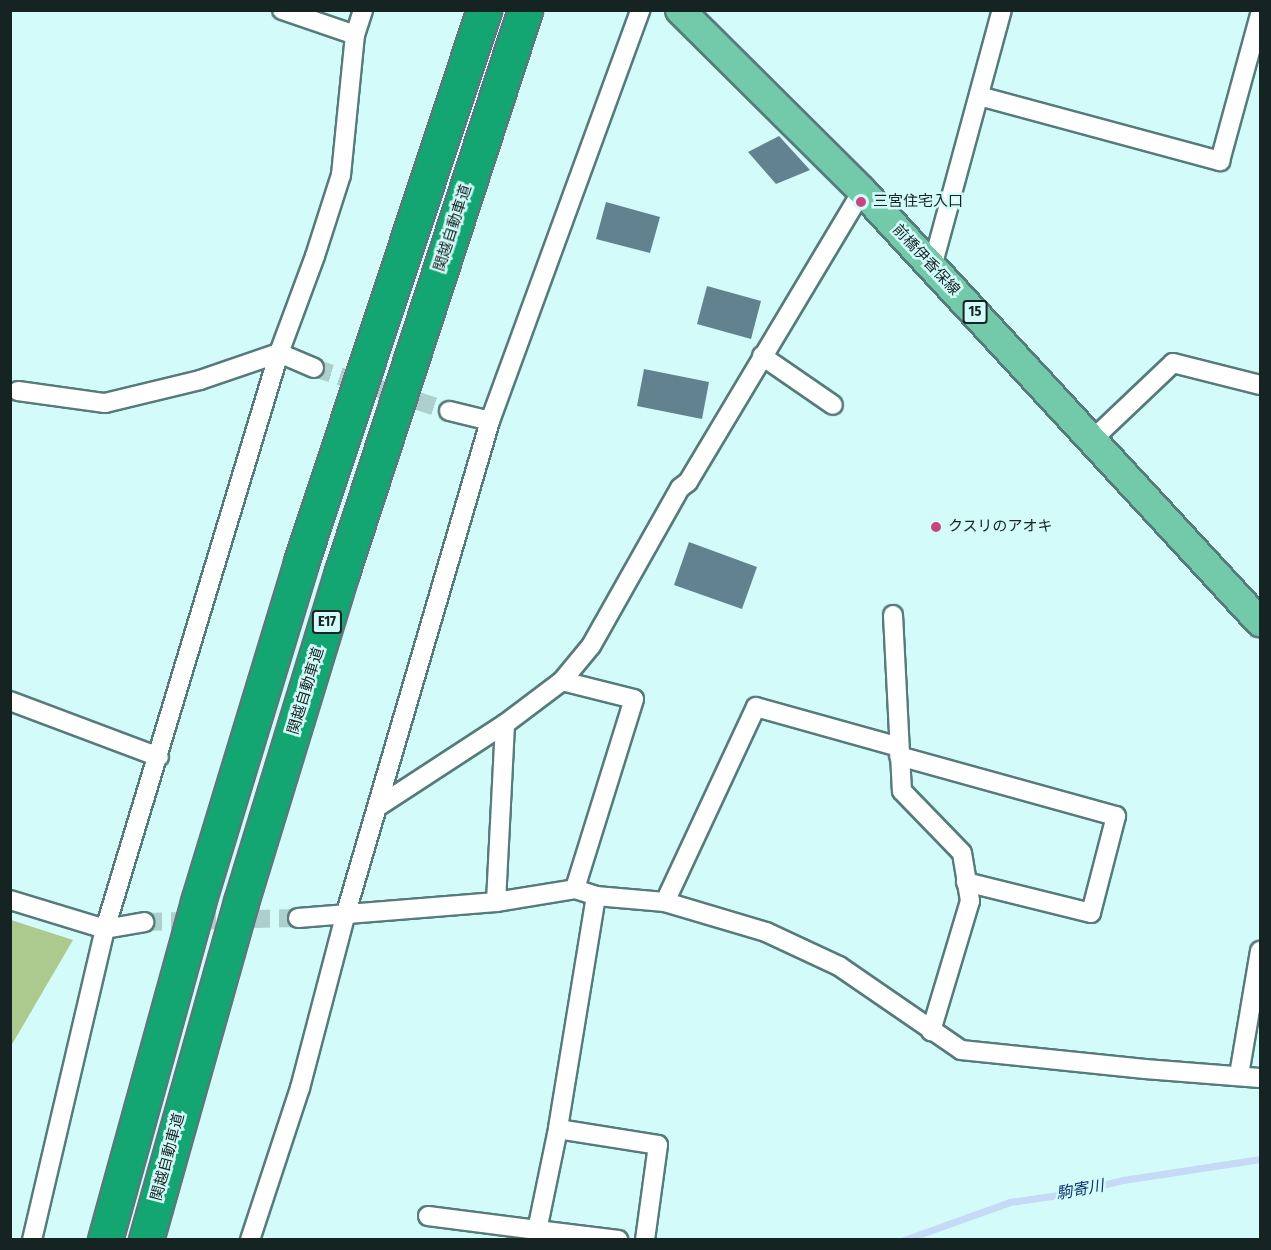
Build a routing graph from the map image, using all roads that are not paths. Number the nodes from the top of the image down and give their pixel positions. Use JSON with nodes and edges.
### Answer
{"nodes":[{"id":1,"x":282,"y":10,"type":"edge"},
{"id":2,"x":363,"y":10,"type":"edge"},
{"id":3,"x":484,"y":10,"type":"edge"},
{"id":4,"x":525,"y":10,"type":"edge"},
{"id":5,"x":640,"y":10,"type":"edge"},
{"id":6,"x":680,"y":10,"type":"edge"},
{"id":7,"x":1002,"y":10,"type":"edge"},
{"id":8,"x":304,"y":14,"type":"edge"},
{"id":9,"x":1260,"y":15,"type":"edge"},
{"id":10,"x":355,"y":35,"type":"junction"},
{"id":11,"x":979,"y":96,"type":"junction"},
{"id":12,"x":862,"y":191,"type":"junction"},
{"id":13,"x":932,"y":267,"type":"junction"},
{"id":14,"x":279,"y":353,"type":"junction"},
{"id":15,"x":762,"y":356,"type":"junction"},
{"id":16,"x":314,"y":368,"type":"tunnel mouth"},
{"id":17,"x":1260,"y":385,"type":"edge"},
{"id":18,"x":18,"y":391,"type":"dead end"},
{"id":19,"x":833,"y":405,"type":"dead end"},
{"id":20,"x":449,"y":411,"type":"tunnel mouth"},
{"id":21,"x":490,"y":422,"type":"junction"},
{"id":22,"x":1093,"y":439,"type":"junction"},
{"id":23,"x":893,"y":615,"type":"dead end"},
{"id":24,"x":1260,"y":622,"type":"edge"},
{"id":25,"x":562,"y":681,"type":"junction"},
{"id":26,"x":10,"y":701,"type":"edge"},
{"id":27,"x":506,"y":724,"type":"junction"},
{"id":28,"x":899,"y":751,"type":"junction"},
{"id":29,"x":159,"y":757,"type":"junction"},
{"id":30,"x":379,"y":806,"type":"junction"},
{"id":31,"x":966,"y":882,"type":"junction"},
{"id":32,"x":575,"y":889,"type":"junction"},
{"id":33,"x":596,"y":896,"type":"junction"},
{"id":34,"x":10,"y":900,"type":"edge"},
{"id":35,"x":495,"y":902,"type":"junction"},
{"id":36,"x":664,"y":902,"type":"junction"},
{"id":37,"x":345,"y":916,"type":"junction"},
{"id":38,"x":298,"y":918,"type":"tunnel mouth"},
{"id":39,"x":144,"y":921,"type":"tunnel mouth"},
{"id":40,"x":105,"y":929,"type":"junction"},
{"id":41,"x":1260,"y":951,"type":"edge"},
{"id":42,"x":931,"y":1031,"type":"junction"},
{"id":43,"x":1239,"y":1075,"type":"junction"},
{"id":44,"x":1260,"y":1078,"type":"edge"},
{"id":45,"x":558,"y":1129,"type":"junction"},
{"id":46,"x":428,"y":1216,"type":"dead end"},
{"id":47,"x":537,"y":1230,"type":"junction"},
{"id":48,"x":32,"y":1239,"type":"edge"},
{"id":49,"x":105,"y":1239,"type":"edge"},
{"id":50,"x":146,"y":1239,"type":"edge"},
{"id":51,"x":250,"y":1239,"type":"edge"},
{"id":52,"x":618,"y":1239,"type":"edge"},
{"id":53,"x":645,"y":1239,"type":"edge"}],
"edges":[{"from":1,"to":8,"type":"street"},
{"from":2,"to":10,"type":"street"},
{"from":3,"to":49,"type":"highway"},
{"from":4,"to":50,"type":"highway","name":"関越自動車道","number":"E17"},
{"from":5,"to":21,"type":"street"},
{"from":6,"to":12,"type":"main road","name":"前橋伊香保線","number":"15"},
{"from":7,"to":11,"type":"street"},
{"from":8,"to":10,"type":"street"},
{"from":9,"to":11,"type":"street"},
{"from":10,"to":14,"type":"street"},
{"from":11,"to":13,"type":"street"},
{"from":12,"to":13,"type":"main road","name":"前橋伊香保線","number":"15"},
{"from":12,"to":15,"type":"street"},
{"from":13,"to":22,"type":"main road","name":"前橋伊香保線","number":"15"},
{"from":14,"to":16,"type":"street"},
{"from":14,"to":18,"type":"street"},
{"from":14,"to":29,"type":"street"},
{"from":15,"to":19,"type":"street"},
{"from":15,"to":25,"type":"street"},
{"from":17,"to":22,"type":"street"},
{"from":20,"to":21,"type":"street"},
{"from":21,"to":30,"type":"street"},
{"from":22,"to":24,"type":"main road","name":"前橋伊香保線","number":"15"},
{"from":23,"to":28,"type":"street"},
{"from":25,"to":27,"type":"street"},
{"from":25,"to":32,"type":"street"},
{"from":26,"to":29,"type":"street"},
{"from":27,"to":30,"type":"street"},
{"from":27,"to":35,"type":"street"},
{"from":28,"to":31,"type":"street"},
{"from":28,"to":31,"type":"street"},
{"from":28,"to":36,"type":"street"},
{"from":29,"to":40,"type":"street"},
{"from":30,"to":37,"type":"street"},
{"from":31,"to":42,"type":"street"},
{"from":32,"to":33,"type":"street"},
{"from":32,"to":35,"type":"street"},
{"from":33,"to":36,"type":"street"},
{"from":33,"to":45,"type":"street"},
{"from":34,"to":40,"type":"street"},
{"from":35,"to":37,"type":"street"},
{"from":36,"to":42,"type":"street"},
{"from":37,"to":38,"type":"street"},
{"from":37,"to":51,"type":"street"},
{"from":39,"to":40,"type":"street"},
{"from":40,"to":48,"type":"street"},
{"from":41,"to":43,"type":"street"},
{"from":42,"to":43,"type":"street"},
{"from":43,"to":44,"type":"street"},
{"from":45,"to":47,"type":"street"},
{"from":45,"to":53,"type":"street"},
{"from":46,"to":47,"type":"street"},
{"from":47,"to":52,"type":"street"}]}
